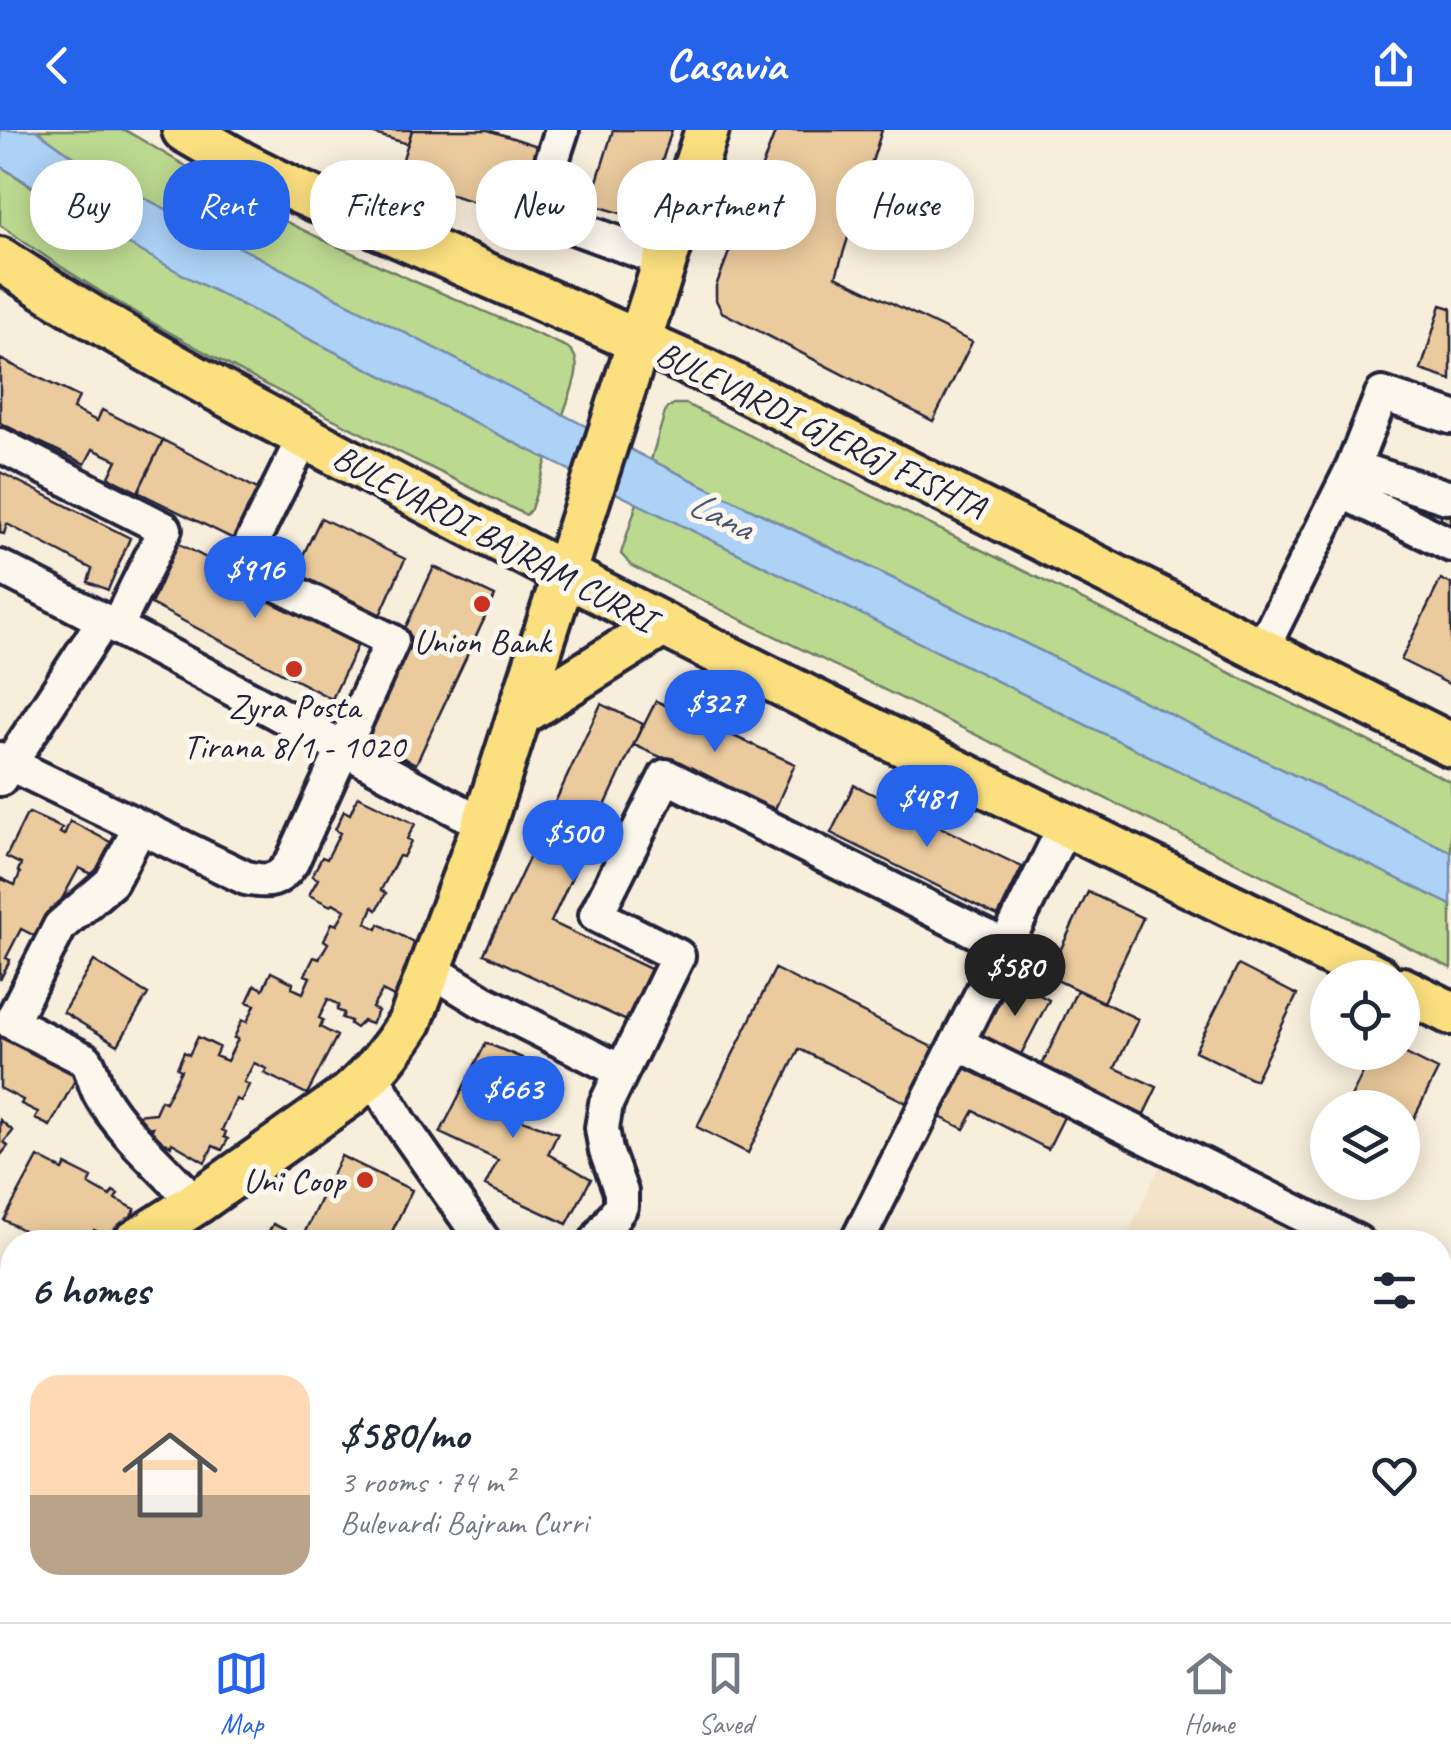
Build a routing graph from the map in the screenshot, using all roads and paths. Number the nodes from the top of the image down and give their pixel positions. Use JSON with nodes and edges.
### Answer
{"nodes":[{"id":1,"x":184,"y":130,"type":"edge"},
{"id":2,"x":562,"y":130,"type":"edge"},
{"id":3,"x":707,"y":130,"type":"edge"},
{"id":4,"x":0,"y":259,"type":"edge"},
{"id":5,"x":666,"y":260,"type":"junction"},
{"id":6,"x":635,"y":360,"type":"junction"},
{"id":7,"x":1451,"y":418,"type":"edge"},
{"id":8,"x":304,"y":437,"type":"junction"},
{"id":9,"x":0,"y":445,"type":"edge"},
{"id":10,"x":1347,"y":479,"type":"junction"},
{"id":11,"x":1447,"y":498,"type":"dead end"},
{"id":12,"x":1451,"y":545,"type":"edge"},
{"id":13,"x":0,"y":568,"type":"edge"},
{"id":14,"x":564,"y":575,"type":"junction"},
{"id":15,"x":111,"y":623,"type":"junction"},
{"id":16,"x":661,"y":626,"type":"junction"},
{"id":17,"x":1261,"y":651,"type":"junction"},
{"id":18,"x":520,"y":714,"type":"junction"},
{"id":19,"x":1451,"y":745,"type":"edge"},
{"id":20,"x":342,"y":750,"type":"junction"},
{"id":21,"x":3,"y":768,"type":"edge"},
{"id":22,"x":484,"y":824,"type":"junction"},
{"id":23,"x":1066,"y":824,"type":"junction"},
{"id":24,"x":140,"y":827,"type":"junction"},
{"id":25,"x":1005,"y":946,"type":"junction"},
{"id":26,"x":1342,"y":960,"type":"edge"},
{"id":27,"x":430,"y":970,"type":"junction"},
{"id":28,"x":1420,"y":998,"type":"edge"},
{"id":29,"x":1451,"y":1013,"type":"edge"},
{"id":30,"x":957,"y":1042,"type":"junction"},
{"id":31,"x":620,"y":1071,"type":"junction"},
{"id":32,"x":372,"y":1075,"type":"junction"},
{"id":33,"x":196,"y":1203,"type":"junction"},
{"id":34,"x":154,"y":1230,"type":"edge"},
{"id":35,"x":476,"y":1230,"type":"edge"},
{"id":36,"x":604,"y":1230,"type":"edge"},
{"id":37,"x":863,"y":1230,"type":"edge"},
{"id":38,"x":1333,"y":1230,"type":"edge"}],
"edges":[{"from":1,"to":6,"type":"main road","name":"BULEVARDI GJERGJ FISHTA"},
{"from":2,"to":5,"type":"street"},
{"from":3,"to":5,"type":"main road"},
{"from":4,"to":8,"type":"main road","name":"BULEVARDI BAJRAM CURRI"},
{"from":5,"to":6,"type":"main road"},
{"from":6,"to":14,"type":"main road"},
{"from":6,"to":17,"type":"main road","name":"BULEVARDI GJERGJ FISHTA"},
{"from":7,"to":10,"type":"street"},
{"from":8,"to":14,"type":"main road","name":"BULEVARDI BAJRAM CURRI"},
{"from":8,"to":20,"type":"street"},
{"from":9,"to":15,"type":"street"},
{"from":10,"to":11,"type":"street"},
{"from":10,"to":12,"type":"street"},
{"from":10,"to":17,"type":"street"},
{"from":13,"to":15,"type":"street"},
{"from":14,"to":16,"type":"main road","name":"BULEVARDI BAJRAM CURRI"},
{"from":14,"to":18,"type":"main road"},
{"from":15,"to":20,"type":"street"},
{"from":15,"to":21,"type":"street"},
{"from":16,"to":18,"type":"main road"},
{"from":16,"to":23,"type":"main road","name":"BULEVARDI BAJRAM CURRI"},
{"from":17,"to":19,"type":"main road","name":"BULEVARDI GJERGJ FISHTA"},
{"from":18,"to":22,"type":"main road"},
{"from":20,"to":22,"type":"street"},
{"from":20,"to":24,"type":"street"},
{"from":21,"to":24,"type":"street"},
{"from":22,"to":27,"type":"main road"},
{"from":23,"to":25,"type":"street"},
{"from":23,"to":26,"type":"main road","name":"BULEVARDI BAJRAM CURRI"},
{"from":24,"to":33,"type":"street"},
{"from":25,"to":30,"type":"street"},
{"from":25,"to":31,"type":"street"},
{"from":27,"to":31,"type":"street"},
{"from":27,"to":32,"type":"main road"},
{"from":28,"to":29,"type":"main road"},
{"from":30,"to":37,"type":"street"},
{"from":30,"to":38,"type":"street"},
{"from":31,"to":36,"type":"street"},
{"from":32,"to":33,"type":"main road"},
{"from":32,"to":35,"type":"street"},
{"from":33,"to":34,"type":"main road"}]}
